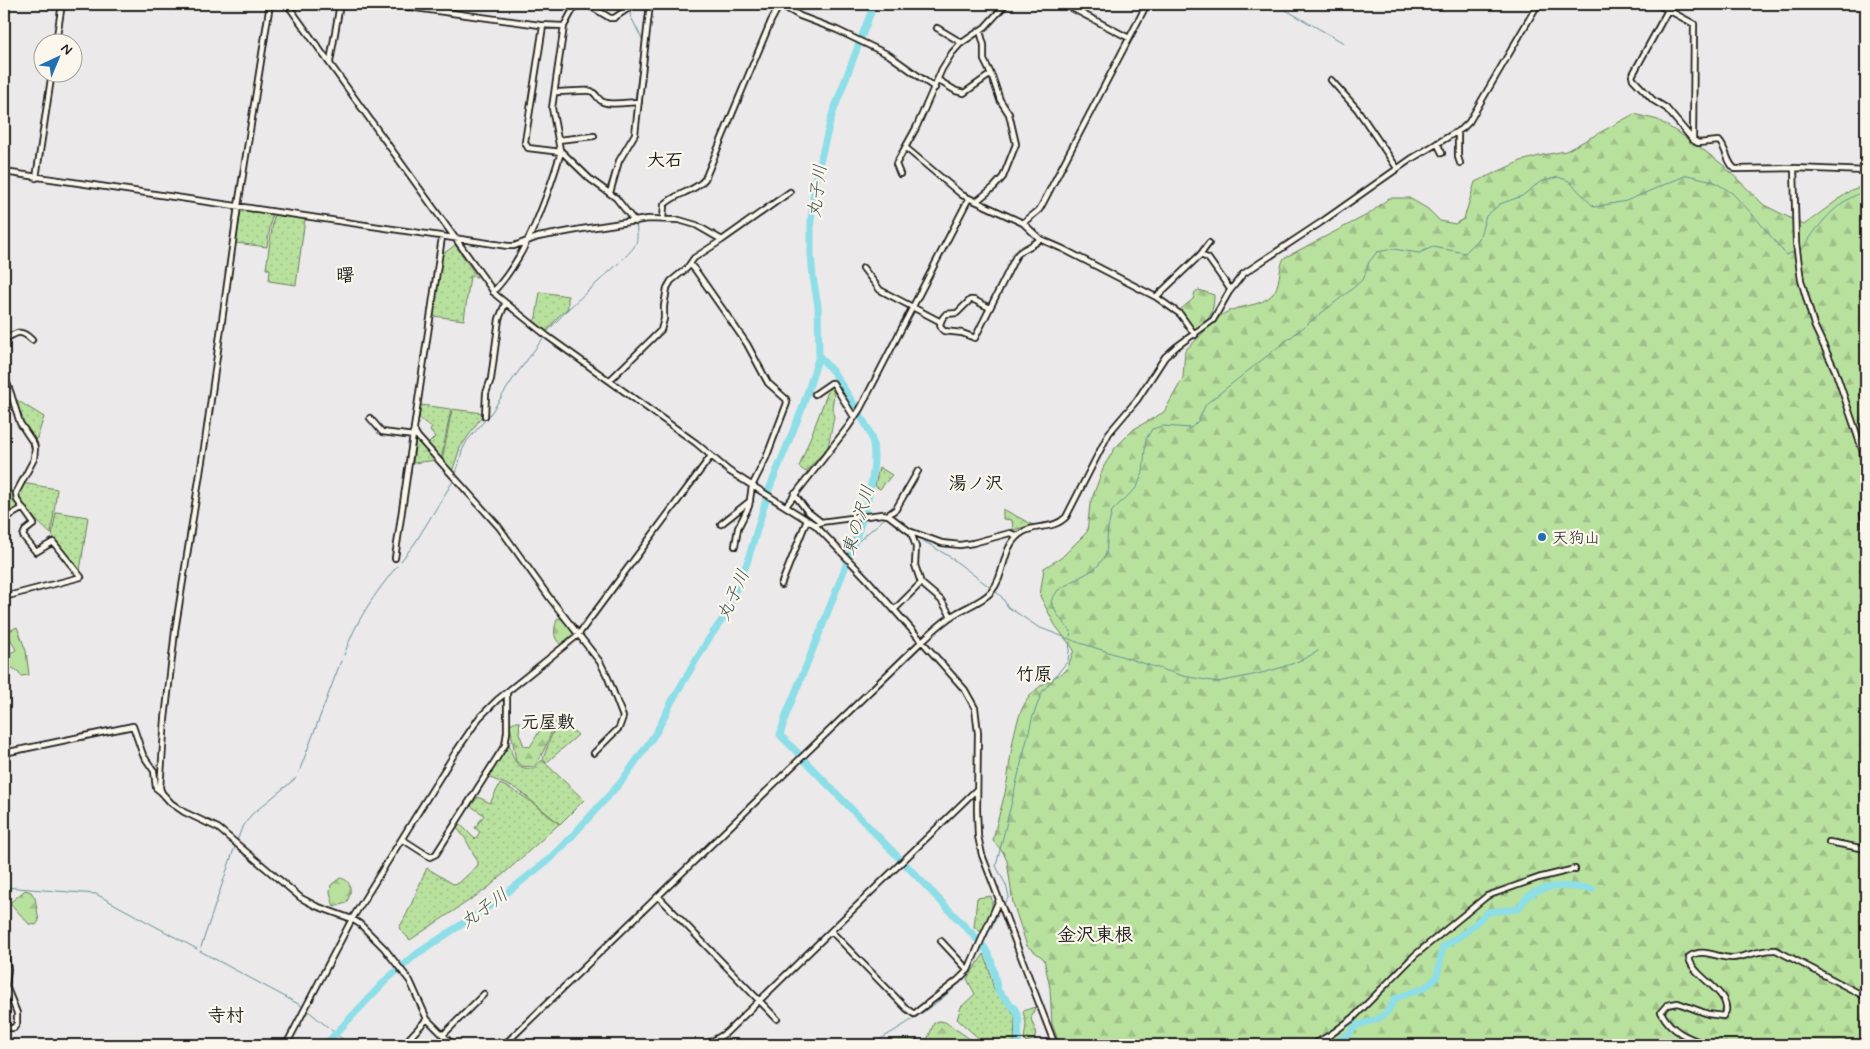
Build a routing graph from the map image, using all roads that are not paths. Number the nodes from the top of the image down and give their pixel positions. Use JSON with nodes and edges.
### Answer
{"nodes":[{"id":1,"x":62,"y":4,"type":"edge"},
{"id":2,"x":270,"y":4,"type":"edge"},
{"id":3,"x":288,"y":4,"type":"edge"},
{"id":4,"x":340,"y":4,"type":"edge"},
{"id":5,"x":386,"y":4,"type":"edge"},
{"id":6,"x":576,"y":4,"type":"edge"},
{"id":7,"x":587,"y":4,"type":"edge"},
{"id":8,"x":635,"y":4,"type":"edge"},
{"id":9,"x":650,"y":4,"type":"edge"},
{"id":10,"x":780,"y":4,"type":"edge"},
{"id":11,"x":1006,"y":4,"type":"edge"},
{"id":12,"x":1064,"y":4,"type":"edge"},
{"id":13,"x":1147,"y":4,"type":"edge"},
{"id":14,"x":1538,"y":4,"type":"edge"},
{"id":15,"x":1657,"y":4,"type":"edge"},
{"id":16,"x":1668,"y":10,"type":"junction"},
{"id":17,"x":542,"y":26,"type":"junction"},
{"id":18,"x":564,"y":26,"type":"junction"},
{"id":19,"x":937,"y":28,"type":"dead end"},
{"id":20,"x":980,"y":31,"type":"junction"},
{"id":21,"x":58,"y":32,"type":"edge"},
{"id":22,"x":1129,"y":38,"type":"junction"},
{"id":23,"x":962,"y":43,"type":"junction"},
{"id":24,"x":330,"y":62,"type":"junction"},
{"id":25,"x":991,"y":74,"type":"junction"},
{"id":26,"x":938,"y":80,"type":"junction"},
{"id":27,"x":1331,"y":80,"type":"dead end"},
{"id":28,"x":50,"y":82,"type":"edge"},
{"id":29,"x":935,"y":88,"type":"junction"},
{"id":30,"x":555,"y":92,"type":"junction"},
{"id":31,"x":639,"y":102,"type":"junction"},
{"id":32,"x":1458,"y":131,"type":"junction"},
{"id":33,"x":594,"y":136,"type":"dead end"},
{"id":34,"x":558,"y":140,"type":"junction"},
{"id":35,"x":1693,"y":140,"type":"junction"},
{"id":36,"x":1437,"y":143,"type":"junction"},
{"id":37,"x":906,"y":148,"type":"junction"},
{"id":38,"x":561,"y":152,"type":"junction"},
{"id":39,"x":1442,"y":153,"type":"dead end"},
{"id":40,"x":1460,"y":163,"type":"dead end"},
{"id":41,"x":1397,"y":168,"type":"junction"},
{"id":42,"x":1794,"y":168,"type":"junction"},
{"id":43,"x":1866,"y":171,"type":"edge"},
{"id":44,"x":4,"y":172,"type":"edge"},
{"id":45,"x":900,"y":174,"type":"dead end"},
{"id":46,"x":36,"y":178,"type":"junction"},
{"id":47,"x":790,"y":192,"type":"dead end"},
{"id":48,"x":610,"y":193,"type":"junction"},
{"id":49,"x":969,"y":198,"type":"junction"},
{"id":50,"x":978,"y":200,"type":"junction"},
{"id":51,"x":238,"y":206,"type":"junction"},
{"id":52,"x":663,"y":219,"type":"junction"},
{"id":53,"x":635,"y":222,"type":"junction"},
{"id":54,"x":1023,"y":223,"type":"junction"},
{"id":55,"x":442,"y":236,"type":"junction"},
{"id":56,"x":455,"y":239,"type":"junction"},
{"id":57,"x":1040,"y":239,"type":"junction"},
{"id":58,"x":722,"y":240,"type":"junction"},
{"id":59,"x":526,"y":241,"type":"junction"},
{"id":60,"x":1209,"y":244,"type":"dead end"},
{"id":61,"x":1200,"y":255,"type":"junction"},
{"id":62,"x":690,"y":264,"type":"junction"},
{"id":63,"x":863,"y":268,"type":"dead end"},
{"id":64,"x":1230,"y":289,"type":"junction"},
{"id":65,"x":493,"y":292,"type":"junction"},
{"id":66,"x":1156,"y":297,"type":"junction"},
{"id":67,"x":505,"y":304,"type":"junction"},
{"id":68,"x":912,"y":307,"type":"junction"},
{"id":69,"x":990,"y":308,"type":"junction"},
{"id":70,"x":940,"y":322,"type":"junction"},
{"id":71,"x":1195,"y":335,"type":"junction"},
{"id":72,"x":4,"y":340,"type":"edge"},
{"id":73,"x":32,"y":340,"type":"dead end"},
{"id":74,"x":4,"y":375,"type":"edge"},
{"id":75,"x":610,"y":380,"type":"junction"},
{"id":76,"x":815,"y":394,"type":"dead end"},
{"id":77,"x":485,"y":416,"type":"dead end"},
{"id":78,"x":854,"y":417,"type":"junction"},
{"id":79,"x":370,"y":418,"type":"dead end"},
{"id":80,"x":414,"y":430,"type":"junction"},
{"id":81,"x":414,"y":436,"type":"junction"},
{"id":82,"x":711,"y":456,"type":"junction"},
{"id":83,"x":918,"y":471,"type":"dead end"},
{"id":84,"x":752,"y":486,"type":"junction"},
{"id":85,"x":794,"y":494,"type":"junction"},
{"id":86,"x":750,"y":501,"type":"junction"},
{"id":87,"x":784,"y":505,"type":"junction"},
{"id":88,"x":23,"y":508,"type":"junction"},
{"id":89,"x":888,"y":516,"type":"junction"},
{"id":90,"x":4,"y":518,"type":"edge"},
{"id":91,"x":807,"y":520,"type":"junction"},
{"id":92,"x":821,"y":522,"type":"junction"},
{"id":93,"x":721,"y":524,"type":"dead end"},
{"id":94,"x":814,"y":524,"type":"junction"},
{"id":95,"x":1866,"y":530,"type":"edge"},
{"id":96,"x":911,"y":532,"type":"junction"},
{"id":97,"x":1017,"y":536,"type":"junction"},
{"id":98,"x":735,"y":546,"type":"dead end"},
{"id":99,"x":395,"y":558,"type":"dead end"},
{"id":100,"x":921,"y":584,"type":"junction"},
{"id":101,"x":781,"y":585,"type":"dead end"},
{"id":102,"x":4,"y":597,"type":"edge"},
{"id":103,"x":894,"y":610,"type":"junction"},
{"id":104,"x":951,"y":616,"type":"junction"},
{"id":105,"x":578,"y":635,"type":"junction"},
{"id":106,"x":922,"y":641,"type":"junction"},
{"id":107,"x":507,"y":693,"type":"junction"},
{"id":108,"x":4,"y":753,"type":"edge"},
{"id":109,"x":594,"y":753,"type":"dead end"},
{"id":110,"x":977,"y":789,"type":"junction"},
{"id":111,"x":162,"y":793,"type":"junction"},
{"id":112,"x":402,"y":839,"type":"junction"},
{"id":113,"x":1829,"y":842,"type":"dead end"},
{"id":114,"x":1866,"y":849,"type":"edge"},
{"id":115,"x":1575,"y":869,"type":"dead end"},
{"id":116,"x":658,"y":896,"type":"junction"},
{"id":117,"x":999,"y":900,"type":"junction"},
{"id":118,"x":352,"y":919,"type":"junction"},
{"id":119,"x":831,"y":931,"type":"junction"},
{"id":120,"x":941,"y":941,"type":"dead end"},
{"id":121,"x":4,"y":949,"type":"edge"},
{"id":122,"x":968,"y":970,"type":"junction"},
{"id":123,"x":484,"y":994,"type":"dead end"},
{"id":124,"x":1866,"y":997,"type":"edge"},
{"id":125,"x":760,"y":1001,"type":"junction"},
{"id":126,"x":777,"y":1018,"type":"dead end"},
{"id":127,"x":427,"y":1019,"type":"junction"},
{"id":128,"x":4,"y":1028,"type":"edge"},
{"id":129,"x":443,"y":1034,"type":"junction"},
{"id":130,"x":286,"y":1045,"type":"edge"},
{"id":131,"x":403,"y":1045,"type":"edge"},
{"id":132,"x":453,"y":1045,"type":"edge"},
{"id":133,"x":504,"y":1045,"type":"edge"},
{"id":134,"x":702,"y":1045,"type":"edge"},
{"id":135,"x":1055,"y":1045,"type":"edge"},
{"id":136,"x":1312,"y":1045,"type":"edge"},
{"id":137,"x":1708,"y":1045,"type":"edge"}],
"edges":[{"from":1,"to":21,"type":"street"},
{"from":2,"to":51,"type":"street"},
{"from":3,"to":24,"type":"street"},
{"from":4,"to":24,"type":"street"},
{"from":5,"to":17,"type":"street"},
{"from":6,"to":18,"type":"street"},
{"from":7,"to":8,"type":"street"},
{"from":9,"to":31,"type":"street"},
{"from":10,"to":29,"type":"street"},
{"from":10,"to":52,"type":"street"},
{"from":11,"to":20,"type":"street"},
{"from":12,"to":22,"type":"street"},
{"from":13,"to":22,"type":"street"},
{"from":14,"to":32,"type":"street"},
{"from":15,"to":16,"type":"street"},
{"from":16,"to":35,"type":"street"},
{"from":16,"to":35,"type":"street"},
{"from":17,"to":18,"type":"street"},
{"from":17,"to":38,"type":"street"},
{"from":18,"to":30,"type":"street"},
{"from":19,"to":23,"type":"street"},
{"from":20,"to":23,"type":"street"},
{"from":20,"to":25,"type":"street"},
{"from":22,"to":54,"type":"street"},
{"from":23,"to":26,"type":"street"},
{"from":24,"to":56,"type":"street"},
{"from":25,"to":26,"type":"street"},
{"from":25,"to":50,"type":"street"},
{"from":26,"to":29,"type":"street"},
{"from":27,"to":41,"type":"street"},
{"from":28,"to":46,"type":"street"},
{"from":29,"to":37,"type":"street"},
{"from":30,"to":31,"type":"street"},
{"from":30,"to":34,"type":"street"},
{"from":31,"to":48,"type":"street"},
{"from":32,"to":36,"type":"street"},
{"from":32,"to":40,"type":"street"},
{"from":33,"to":34,"type":"street"},
{"from":34,"to":38,"type":"street"},
{"from":35,"to":42,"type":"street"},
{"from":36,"to":39,"type":"street"},
{"from":36,"to":41,"type":"street"},
{"from":37,"to":45,"type":"street"},
{"from":37,"to":49,"type":"street"},
{"from":38,"to":48,"type":"street"},
{"from":38,"to":59,"type":"street"},
{"from":41,"to":64,"type":"street"},
{"from":42,"to":43,"type":"street"},
{"from":42,"to":95,"type":"street"},
{"from":44,"to":46,"type":"street"},
{"from":46,"to":51,"type":"street"},
{"from":47,"to":58,"type":"street"},
{"from":48,"to":53,"type":"street"},
{"from":49,"to":50,"type":"street"},
{"from":49,"to":68,"type":"street"},
{"from":50,"to":54,"type":"street"},
{"from":51,"to":55,"type":"street"},
{"from":51,"to":111,"type":"street"},
{"from":52,"to":53,"type":"street"},
{"from":52,"to":58,"type":"street"},
{"from":53,"to":59,"type":"street"},
{"from":54,"to":57,"type":"street"},
{"from":55,"to":56,"type":"street"},
{"from":55,"to":80,"type":"street"},
{"from":56,"to":59,"type":"street"},
{"from":56,"to":65,"type":"street"},
{"from":57,"to":66,"type":"street"},
{"from":57,"to":69,"type":"street"},
{"from":58,"to":62,"type":"street"},
{"from":59,"to":65,"type":"street"},
{"from":60,"to":61,"type":"street"},
{"from":61,"to":64,"type":"street"},
{"from":61,"to":66,"type":"street"},
{"from":62,"to":75,"type":"street"},
{"from":62,"to":84,"type":"street"},
{"from":63,"to":68,"type":"street"},
{"from":64,"to":71,"type":"street"},
{"from":65,"to":67,"type":"street"},
{"from":66,"to":71,"type":"street"},
{"from":67,"to":75,"type":"street"},
{"from":67,"to":77,"type":"street"},
{"from":68,"to":70,"type":"street"},
{"from":68,"to":78,"type":"street"},
{"from":69,"to":70,"type":"street"},
{"from":69,"to":70,"type":"street"},
{"from":71,"to":97,"type":"street"},
{"from":72,"to":73,"type":"street"},
{"from":74,"to":88,"type":"street"},
{"from":75,"to":82,"type":"street"},
{"from":76,"to":78,"type":"street"},
{"from":78,"to":85,"type":"street"},
{"from":79,"to":81,"type":"street"},
{"from":80,"to":81,"type":"street"},
{"from":80,"to":105,"type":"street"},
{"from":81,"to":99,"type":"street"},
{"from":82,"to":84,"type":"street"},
{"from":82,"to":105,"type":"street"},
{"from":83,"to":89,"type":"street"},
{"from":84,"to":86,"type":"street"},
{"from":84,"to":87,"type":"street"},
{"from":85,"to":87,"type":"street"},
{"from":85,"to":92,"type":"street"},
{"from":86,"to":93,"type":"street"},
{"from":86,"to":98,"type":"street"},
{"from":87,"to":91,"type":"street"},
{"from":88,"to":90,"type":"street"},
{"from":88,"to":102,"type":"street"},
{"from":89,"to":92,"type":"street"},
{"from":89,"to":96,"type":"street"},
{"from":91,"to":94,"type":"street"},
{"from":91,"to":101,"type":"street"},
{"from":92,"to":94,"type":"street"},
{"from":94,"to":103,"type":"street"},
{"from":96,"to":97,"type":"street"},
{"from":96,"to":100,"type":"street"},
{"from":97,"to":104,"type":"street"},
{"from":100,"to":103,"type":"street"},
{"from":100,"to":104,"type":"street"},
{"from":103,"to":106,"type":"street"},
{"from":104,"to":106,"type":"street"},
{"from":105,"to":107,"type":"street"},
{"from":105,"to":109,"type":"street"},
{"from":106,"to":110,"type":"street"},
{"from":106,"to":116,"type":"street"},
{"from":107,"to":112,"type":"street"},
{"from":107,"to":112,"type":"street"},
{"from":108,"to":111,"type":"street"},
{"from":110,"to":117,"type":"street"},
{"from":110,"to":119,"type":"street"},
{"from":111,"to":118,"type":"street"},
{"from":112,"to":118,"type":"street"},
{"from":113,"to":114,"type":"street"},
{"from":115,"to":136,"type":"street"},
{"from":116,"to":125,"type":"street"},
{"from":116,"to":133,"type":"street"},
{"from":117,"to":122,"type":"street"},
{"from":117,"to":135,"type":"street"},
{"from":118,"to":127,"type":"street"},
{"from":118,"to":130,"type":"street"},
{"from":119,"to":122,"type":"street"},
{"from":119,"to":125,"type":"street"},
{"from":120,"to":122,"type":"street"},
{"from":121,"to":128,"type":"street"},
{"from":123,"to":129,"type":"street"},
{"from":124,"to":137,"type":"street"},
{"from":125,"to":126,"type":"street"},
{"from":125,"to":134,"type":"street"},
{"from":127,"to":129,"type":"street"},
{"from":127,"to":131,"type":"street"},
{"from":129,"to":132,"type":"street"}]}
